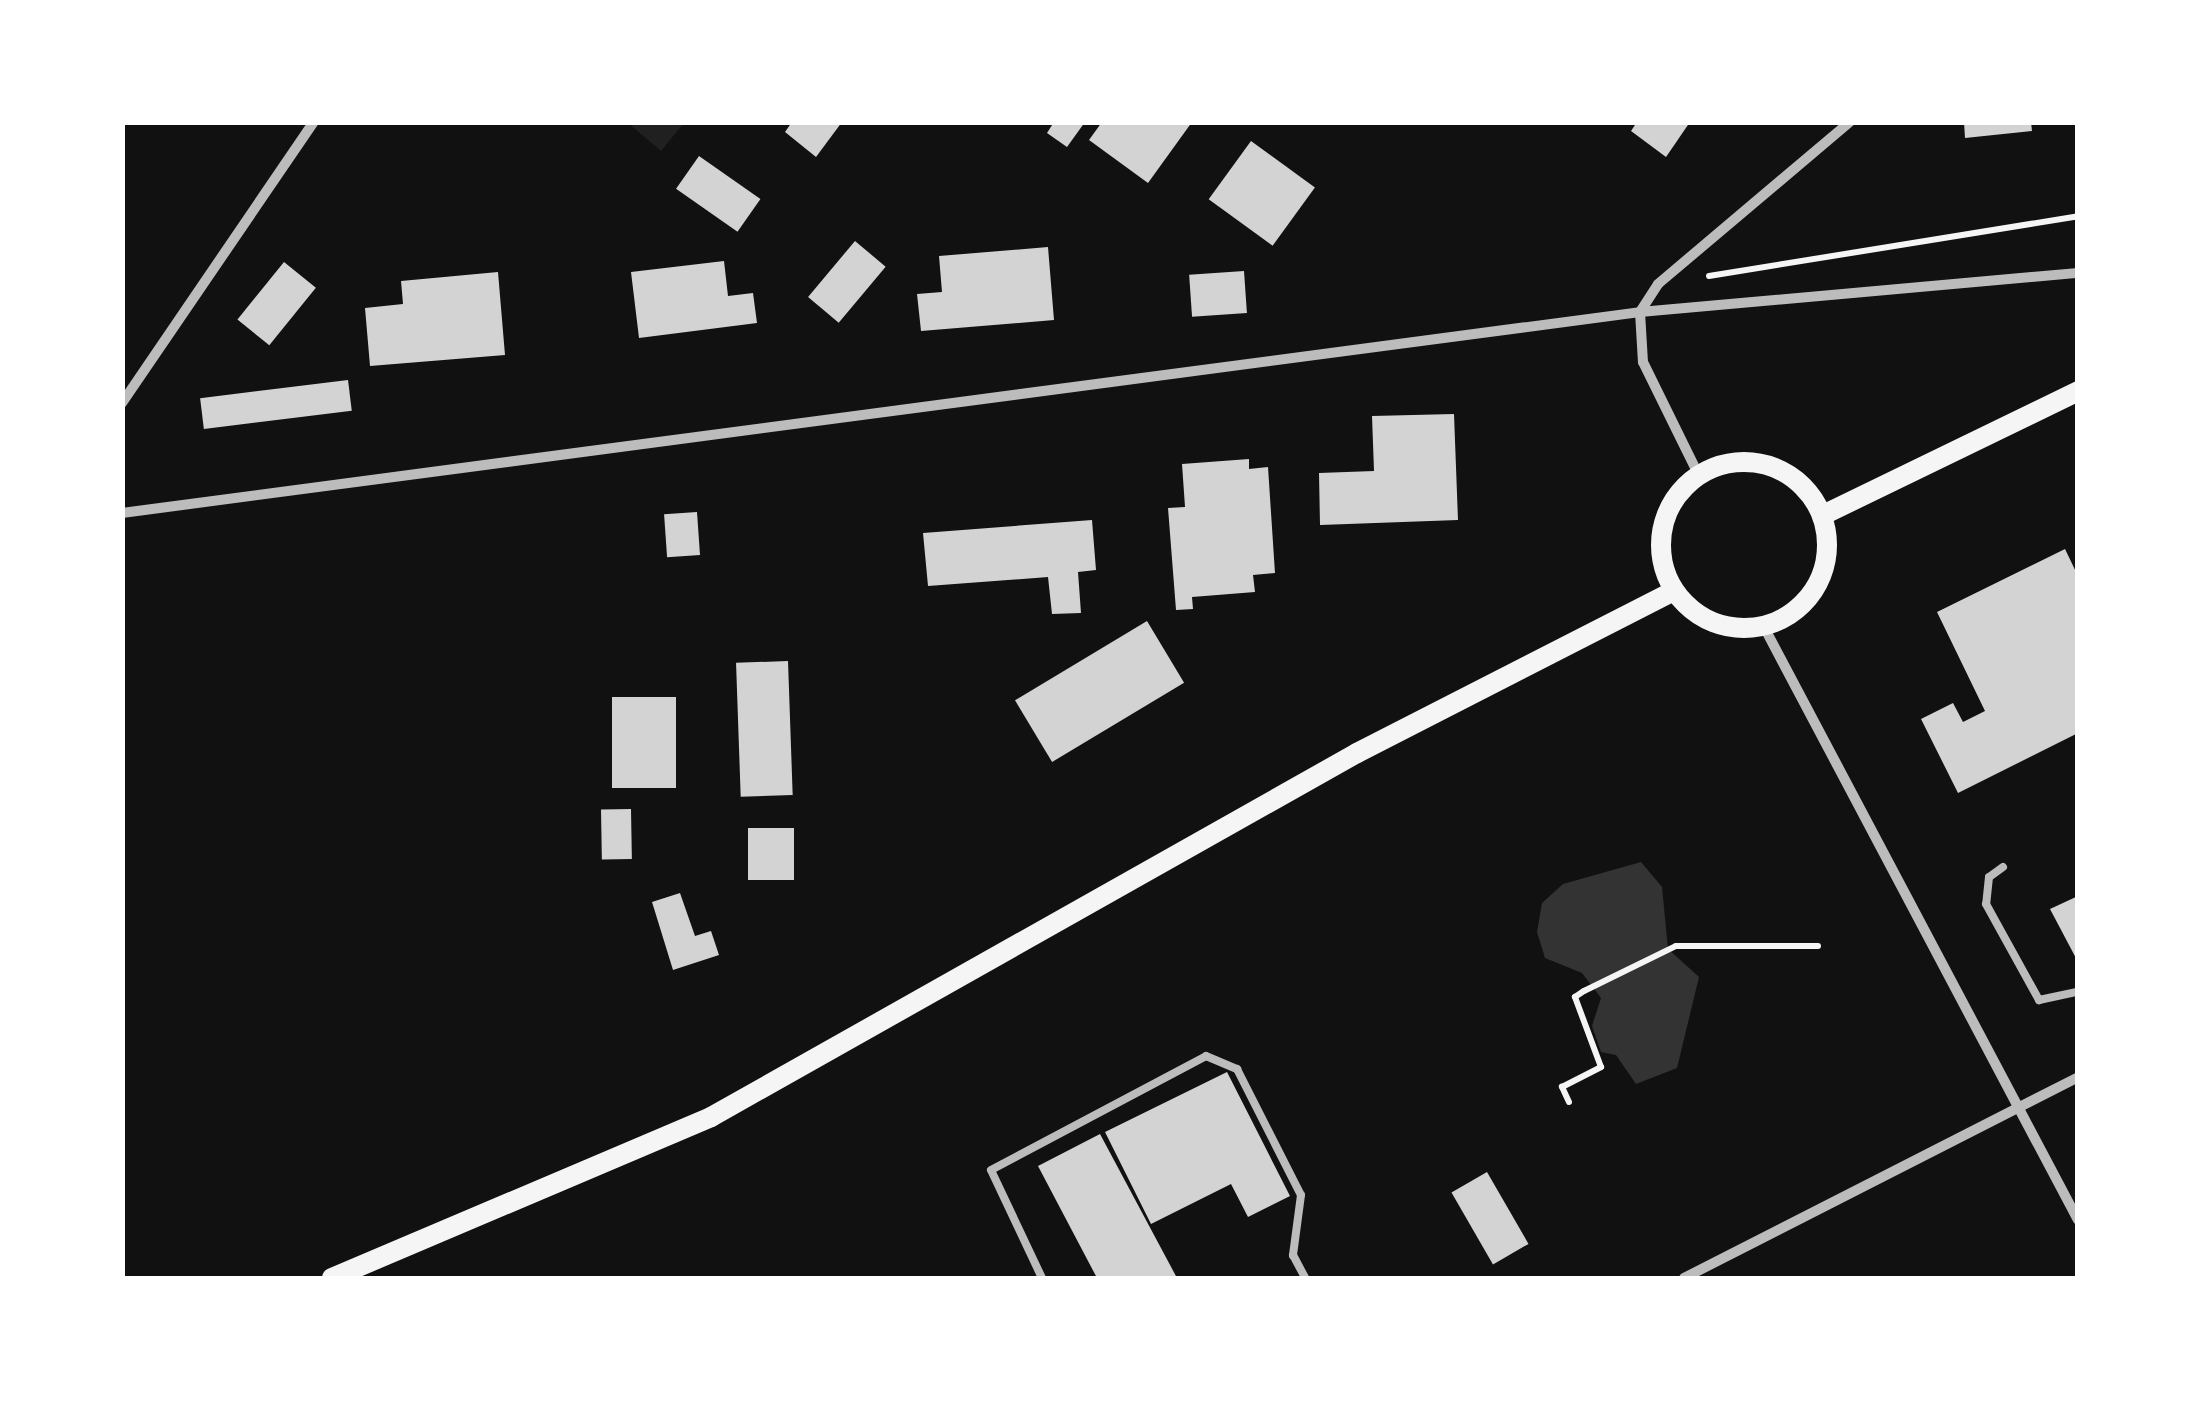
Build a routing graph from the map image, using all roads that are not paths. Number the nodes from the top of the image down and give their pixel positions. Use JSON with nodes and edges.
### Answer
{"nodes":[{"id":1,"x":314,"y":122,"type":"edge"},
{"id":2,"x":1850,"y":122,"type":"edge"},
{"id":3,"x":2078,"y":273,"type":"edge"},
{"id":4,"x":1640,"y":312,"type":"junction"},
{"id":5,"x":2078,"y":391,"type":"edge"},
{"id":6,"x":122,"y":402,"type":"edge"},
{"id":7,"x":1698,"y":474,"type":"junction"},
{"id":8,"x":122,"y":514,"type":"edge"},
{"id":9,"x":1823,"y":515,"type":"junction"},
{"id":10,"x":1674,"y":591,"type":"junction"},
{"id":11,"x":1764,"y":626,"type":"junction"},
{"id":12,"x":2003,"y":867,"type":"dead end"},
{"id":13,"x":2078,"y":992,"type":"edge"},
{"id":14,"x":2078,"y":1077,"type":"edge"},
{"id":15,"x":2023,"y":1105,"type":"junction"},
{"id":16,"x":2078,"y":1220,"type":"edge"},
{"id":17,"x":332,"y":1278,"type":"edge"},
{"id":18,"x":1042,"y":1278,"type":"edge"},
{"id":19,"x":1304,"y":1278,"type":"edge"},
{"id":20,"x":1684,"y":1278,"type":"edge"}],
"edges":[{"from":1,"to":6,"type":"street"},
{"from":2,"to":4,"type":"street"},
{"from":3,"to":4,"type":"street"},
{"from":4,"to":7,"type":"street"},
{"from":4,"to":8,"type":"street"},
{"from":5,"to":9,"type":"main road"},
{"from":7,"to":9,"type":"main road"},
{"from":7,"to":10,"type":"main road"},
{"from":9,"to":11,"type":"main road"},
{"from":10,"to":11,"type":"main road"},
{"from":10,"to":17,"type":"main road"},
{"from":11,"to":15,"type":"street"},
{"from":12,"to":13,"type":"lane"},
{"from":14,"to":15,"type":"street"},
{"from":15,"to":16,"type":"street"},
{"from":15,"to":20,"type":"street"},
{"from":18,"to":19,"type":"lane"}]}
